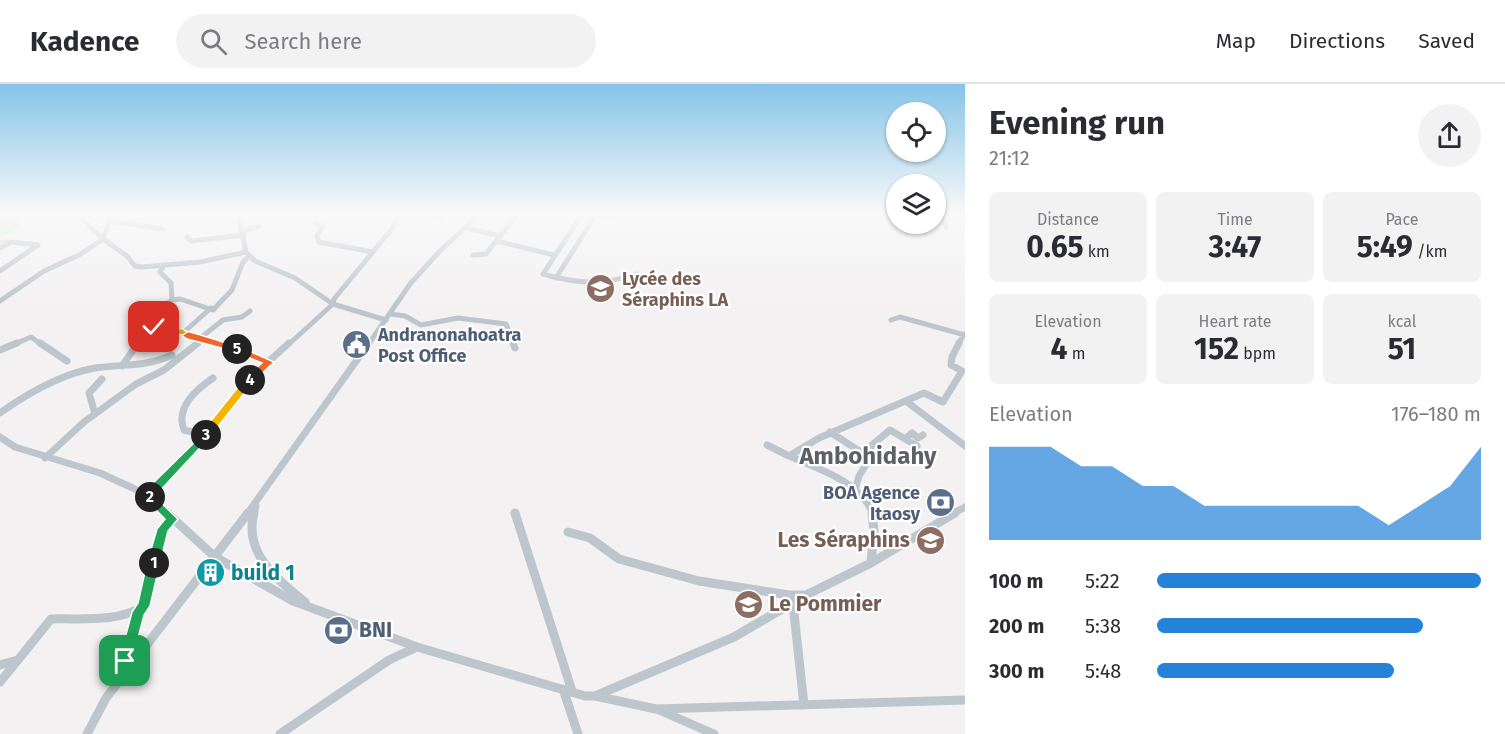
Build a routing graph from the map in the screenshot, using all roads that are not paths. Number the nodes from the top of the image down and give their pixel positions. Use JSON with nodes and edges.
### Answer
{"nodes":[{"id":1,"x":20,"y":243,"type":"edge"},
{"id":2,"x":96,"y":243,"type":"edge"},
{"id":3,"x":109,"y":243,"type":"edge"},
{"id":4,"x":245,"y":243,"type":"edge"},
{"id":5,"x":324,"y":243,"type":"edge"},
{"id":6,"x":379,"y":243,"type":"edge"},
{"id":7,"x":449,"y":243,"type":"edge"},
{"id":8,"x":495,"y":243,"type":"edge"},
{"id":9,"x":516,"y":243,"type":"edge"},
{"id":10,"x":562,"y":243,"type":"edge"},
{"id":11,"x":578,"y":243,"type":"edge"},
{"id":12,"x":373,"y":252,"type":"junction"},
{"id":13,"x":248,"y":254,"type":"junction"},
{"id":14,"x":474,"y":255,"type":"dead end"},
{"id":15,"x":554,"y":255,"type":"junction"},
{"id":16,"x":163,"y":267,"type":"junction"},
{"id":17,"x":0,"y":271,"type":"edge"},
{"id":18,"x":637,"y":274,"type":"dead end"},
{"id":19,"x":556,"y":278,"type":"junction"},
{"id":20,"x":172,"y":300,"type":"junction"},
{"id":21,"x":0,"y":301,"type":"edge"},
{"id":22,"x":333,"y":304,"type":"junction"},
{"id":23,"x":212,"y":309,"type":"junction"},
{"id":24,"x":250,"y":311,"type":"dead end"},
{"id":25,"x":388,"y":317,"type":"junction"},
{"id":26,"x":147,"y":318,"type":"dead end"},
{"id":27,"x":223,"y":320,"type":"junction"},
{"id":28,"x":891,"y":320,"type":"dead end"},
{"id":29,"x":184,"y":332,"type":"junction"},
{"id":30,"x":964,"y":335,"type":"edge"},
{"id":31,"x":200,"y":339,"type":"junction"},
{"id":32,"x":515,"y":348,"type":"dead end"},
{"id":33,"x":0,"y":350,"type":"edge"},
{"id":34,"x":172,"y":355,"type":"dead end"},
{"id":35,"x":67,"y":361,"type":"dead end"},
{"id":36,"x":269,"y":362,"type":"junction"},
{"id":37,"x":122,"y":366,"type":"junction"},
{"id":38,"x":213,"y":378,"type":"dead end"},
{"id":39,"x":102,"y":379,"type":"dead end"},
{"id":40,"x":907,"y":402,"type":"junction"},
{"id":41,"x":0,"y":414,"type":"edge"},
{"id":42,"x":95,"y":414,"type":"junction"},
{"id":43,"x":830,"y":432,"type":"junction"},
{"id":44,"x":205,"y":435,"type":"junction"},
{"id":45,"x":922,"y":435,"type":"dead end"},
{"id":46,"x":0,"y":437,"type":"edge"},
{"id":47,"x":905,"y":440,"type":"junction"},
{"id":48,"x":768,"y":445,"type":"dead end"},
{"id":49,"x":916,"y":446,"type":"dead end"},
{"id":50,"x":965,"y":446,"type":"edge"},
{"id":51,"x":789,"y":456,"type":"junction"},
{"id":52,"x":45,"y":458,"type":"junction"},
{"id":53,"x":870,"y":458,"type":"junction"},
{"id":54,"x":855,"y":490,"type":"junction"},
{"id":55,"x":148,"y":495,"type":"junction"},
{"id":56,"x":260,"y":498,"type":"junction"},
{"id":57,"x":965,"y":507,"type":"edge"},
{"id":58,"x":515,"y":513,"type":"dead end"},
{"id":59,"x":172,"y":519,"type":"junction"},
{"id":60,"x":568,"y":532,"type":"dead end"},
{"id":61,"x":214,"y":557,"type":"junction"},
{"id":62,"x":871,"y":563,"type":"junction"},
{"id":63,"x":806,"y":595,"type":"junction"},
{"id":64,"x":307,"y":604,"type":"junction"},
{"id":65,"x":794,"y":604,"type":"junction"},
{"id":66,"x":138,"y":612,"type":"junction"},
{"id":67,"x":417,"y":647,"type":"junction"},
{"id":68,"x":18,"y":660,"type":"junction"},
{"id":69,"x":0,"y":665,"type":"edge"},
{"id":70,"x":130,"y":666,"type":"junction"},
{"id":71,"x":0,"y":682,"type":"edge"},
{"id":72,"x":567,"y":690,"type":"junction"},
{"id":73,"x":595,"y":696,"type":"junction"},
{"id":74,"x":965,"y":700,"type":"edge"},
{"id":75,"x":804,"y":705,"type":"junction"},
{"id":76,"x":656,"y":709,"type":"junction"},
{"id":77,"x":87,"y":734,"type":"edge"},
{"id":78,"x":280,"y":734,"type":"edge"},
{"id":79,"x":578,"y":734,"type":"edge"},
{"id":80,"x":714,"y":734,"type":"edge"}],
"edges":[{"from":1,"to":17,"type":"street"},
{"from":2,"to":21,"type":"street"},
{"from":3,"to":16,"type":"street"},
{"from":4,"to":13,"type":"street"},
{"from":5,"to":12,"type":"street"},
{"from":6,"to":12,"type":"street"},
{"from":7,"to":25,"type":"street"},
{"from":8,"to":14,"type":"street"},
{"from":9,"to":15,"type":"street"},
{"from":10,"to":15,"type":"street"},
{"from":11,"to":19,"type":"street"},
{"from":12,"to":22,"type":"street"},
{"from":13,"to":16,"type":"street"},
{"from":13,"to":22,"type":"street"},
{"from":13,"to":23,"type":"street"},
{"from":15,"to":19,"type":"street"},
{"from":16,"to":20,"type":"street"},
{"from":18,"to":19,"type":"street"},
{"from":20,"to":23,"type":"street"},
{"from":20,"to":26,"type":"street"},
{"from":22,"to":25,"type":"street"},
{"from":22,"to":36,"type":"street"},
{"from":23,"to":27,"type":"street"},
{"from":23,"to":29,"type":"street"},
{"from":24,"to":27,"type":"street"},
{"from":25,"to":32,"type":"street"},
{"from":25,"to":56,"type":"street"},
{"from":27,"to":31,"type":"street"},
{"from":28,"to":30,"type":"street"},
{"from":29,"to":31,"type":"street"},
{"from":29,"to":37,"type":"street"},
{"from":30,"to":40,"type":"street"},
{"from":31,"to":36,"type":"street"},
{"from":31,"to":42,"type":"street"},
{"from":33,"to":35,"type":"street"},
{"from":34,"to":37,"type":"street"},
{"from":36,"to":44,"type":"street"},
{"from":37,"to":41,"type":"street"},
{"from":38,"to":44,"type":"street"},
{"from":39,"to":42,"type":"street"},
{"from":40,"to":43,"type":"street"},
{"from":40,"to":50,"type":"street"},
{"from":42,"to":52,"type":"street"},
{"from":43,"to":51,"type":"street"},
{"from":43,"to":53,"type":"street"},
{"from":44,"to":55,"type":"street"},
{"from":45,"to":47,"type":"street"},
{"from":46,"to":52,"type":"street"},
{"from":47,"to":49,"type":"street"},
{"from":47,"to":53,"type":"street"},
{"from":48,"to":51,"type":"street"},
{"from":51,"to":54,"type":"street"},
{"from":52,"to":55,"type":"street"},
{"from":53,"to":54,"type":"street"},
{"from":54,"to":62,"type":"street"},
{"from":55,"to":59,"type":"street"},
{"from":56,"to":61,"type":"street"},
{"from":56,"to":64,"type":"street"},
{"from":57,"to":62,"type":"street"},
{"from":58,"to":72,"type":"street"},
{"from":59,"to":61,"type":"street"},
{"from":59,"to":66,"type":"street"},
{"from":60,"to":63,"type":"street"},
{"from":61,"to":64,"type":"street"},
{"from":61,"to":70,"type":"street"},
{"from":62,"to":63,"type":"street"},
{"from":63,"to":65,"type":"street"},
{"from":64,"to":67,"type":"street"},
{"from":65,"to":73,"type":"street"},
{"from":65,"to":75,"type":"street"},
{"from":66,"to":68,"type":"street"},
{"from":66,"to":70,"type":"street"},
{"from":67,"to":72,"type":"street"},
{"from":67,"to":78,"type":"street"},
{"from":68,"to":69,"type":"street"},
{"from":68,"to":71,"type":"street"},
{"from":70,"to":77,"type":"street"},
{"from":72,"to":73,"type":"street"},
{"from":72,"to":79,"type":"street"},
{"from":73,"to":76,"type":"street"},
{"from":74,"to":75,"type":"street"},
{"from":75,"to":76,"type":"street"},
{"from":76,"to":80,"type":"street"}]}
